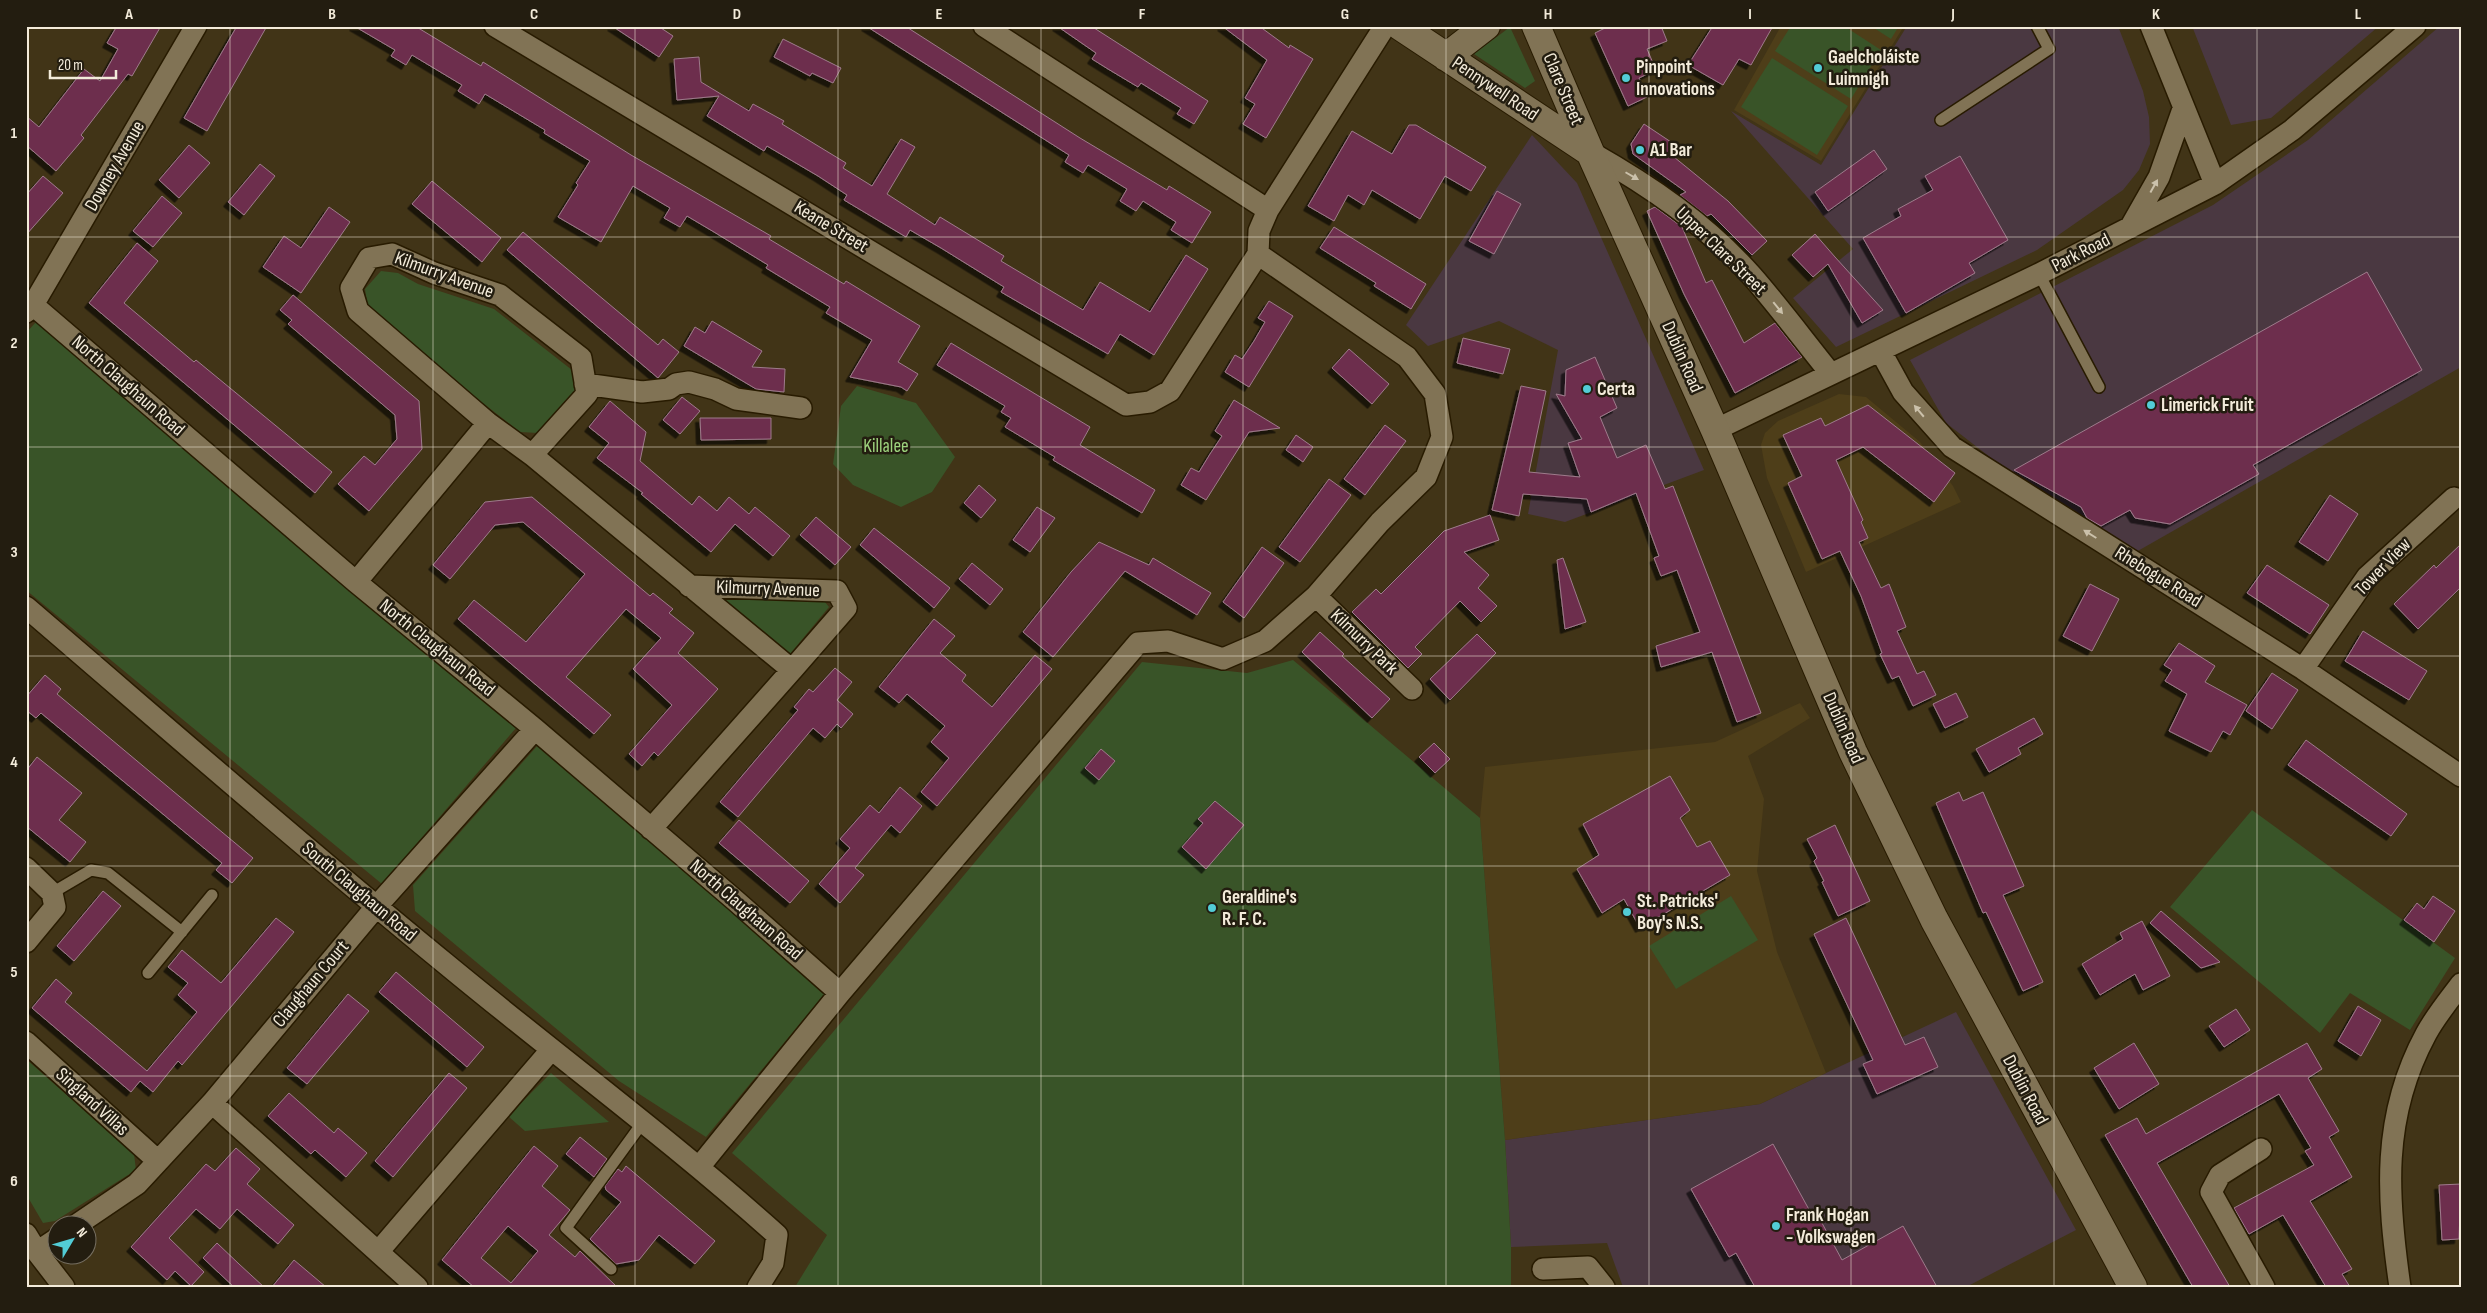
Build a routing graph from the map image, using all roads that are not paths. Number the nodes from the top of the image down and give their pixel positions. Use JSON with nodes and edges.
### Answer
{"nodes":[{"id":1,"x":196,"y":26,"type":"edge"},
{"id":2,"x":495,"y":26,"type":"edge"},
{"id":3,"x":984,"y":26,"type":"edge"},
{"id":4,"x":1385,"y":26,"type":"edge"},
{"id":5,"x":1400,"y":26,"type":"edge"},
{"id":6,"x":1486,"y":26,"type":"edge"},
{"id":7,"x":1536,"y":26,"type":"edge"},
{"id":8,"x":2037,"y":26,"type":"edge"},
{"id":9,"x":2151,"y":26,"type":"edge"},
{"id":10,"x":2414,"y":26,"type":"edge"},
{"id":11,"x":1446,"y":56,"type":"junction"},
{"id":12,"x":2183,"y":109,"type":"junction"},
{"id":13,"x":1941,"y":120,"type":"dead end"},
{"id":14,"x":1590,"y":152,"type":"junction"},
{"id":15,"x":2215,"y":184,"type":"junction"},
{"id":16,"x":1268,"y":210,"type":"junction"},
{"id":17,"x":2130,"y":228,"type":"junction"},
{"id":18,"x":1258,"y":254,"type":"junction"},
{"id":19,"x":2039,"y":274,"type":"junction"},
{"id":20,"x":30,"y":308,"type":"edge"},
{"id":21,"x":1881,"y":352,"type":"junction"},
{"id":22,"x":1831,"y":374,"type":"junction"},
{"id":23,"x":585,"y":384,"type":"junction"},
{"id":24,"x":2099,"y":387,"type":"dead end"},
{"id":25,"x":801,"y":408,"type":"dead end"},
{"id":26,"x":488,"y":423,"type":"junction"},
{"id":27,"x":1715,"y":430,"type":"junction"},
{"id":28,"x":532,"y":455,"type":"junction"},
{"id":29,"x":2454,"y":498,"type":"dead end"},
{"id":30,"x":356,"y":582,"type":"junction"},
{"id":31,"x":689,"y":586,"type":"junction"},
{"id":32,"x":1316,"y":596,"type":"junction"},
{"id":33,"x":26,"y":607,"type":"edge"},
{"id":34,"x":2303,"y":669,"type":"junction"},
{"id":35,"x":792,"y":670,"type":"junction"},
{"id":36,"x":1412,"y":689,"type":"dead end"},
{"id":37,"x":535,"y":729,"type":"junction"},
{"id":38,"x":2461,"y":776,"type":"edge"},
{"id":39,"x":651,"y":829,"type":"junction"},
{"id":40,"x":26,"y":868,"type":"edge"},
{"id":41,"x":52,"y":893,"type":"junction"},
{"id":42,"x":212,"y":895,"type":"dead end"},
{"id":43,"x":376,"y":907,"type":"junction"},
{"id":44,"x":182,"y":932,"type":"junction"},
{"id":45,"x":26,"y":942,"type":"edge"},
{"id":46,"x":148,"y":974,"type":"dead end"},
{"id":47,"x":2461,"y":984,"type":"edge"},
{"id":48,"x":840,"y":993,"type":"junction"},
{"id":49,"x":26,"y":1042,"type":"edge"},
{"id":50,"x":551,"y":1050,"type":"junction"},
{"id":51,"x":212,"y":1103,"type":"junction"},
{"id":52,"x":643,"y":1122,"type":"junction"},
{"id":53,"x":2261,"y":1149,"type":"dead end"},
{"id":54,"x":158,"y":1161,"type":"junction"},
{"id":55,"x":700,"y":1166,"type":"junction"},
{"id":56,"x":90,"y":1216,"type":"edge"},
{"id":57,"x":26,"y":1234,"type":"edge"},
{"id":58,"x":48,"y":1245,"type":"edge"},
{"id":59,"x":37,"y":1252,"type":"junction"},
{"id":60,"x":378,"y":1252,"type":"junction"},
{"id":61,"x":611,"y":1269,"type":"dead end"},
{"id":62,"x":1543,"y":1269,"type":"dead end"},
{"id":63,"x":64,"y":1287,"type":"edge"},
{"id":64,"x":417,"y":1287,"type":"edge"},
{"id":65,"x":758,"y":1287,"type":"edge"},
{"id":66,"x":1604,"y":1287,"type":"edge"},
{"id":67,"x":2133,"y":1287,"type":"edge"},
{"id":68,"x":2264,"y":1287,"type":"edge"},
{"id":69,"x":2400,"y":1287,"type":"edge"}],
"edges":[{"from":1,"to":20,"type":"street","name":"Downey Avenue"},
{"from":2,"to":18,"type":"street","name":"Keane Street"},
{"from":3,"to":16,"type":"street"},
{"from":4,"to":16,"type":"street"},
{"from":5,"to":11,"type":"main road","name":"Pennywell Road"},
{"from":6,"to":11,"type":"main road"},
{"from":7,"to":14,"type":"main road","name":"Clare Street"},
{"from":8,"to":13,"type":"lane"},
{"from":9,"to":12,"type":"street"},
{"from":10,"to":15,"type":"street","name":"Park Road"},
{"from":11,"to":14,"type":"main road","name":"Pennywell Road"},
{"from":12,"to":15,"type":"street"},
{"from":17,"to":12,"type":"street","one_way":true},
{"from":14,"to":22,"type":"street","name":"Upper Clare Street","one_way":true},
{"from":14,"to":27,"type":"main road","name":"Dublin Road"},
{"from":15,"to":17,"type":"street","name":"Park Road"},
{"from":16,"to":18,"type":"street"},
{"from":17,"to":19,"type":"street","name":"Park Road"},
{"from":18,"to":32,"type":"street"},
{"from":19,"to":21,"type":"street","name":"Park Road"},
{"from":19,"to":24,"type":"lane"},
{"from":20,"to":30,"type":"street","name":"North Claughaun Road"},
{"from":21,"to":22,"type":"street","name":"Park Road"},
{"from":34,"to":21,"type":"street","name":"Rhebogue Road","one_way":true},
{"from":22,"to":27,"type":"street","name":"Park Road"},
{"from":23,"to":25,"type":"street"},
{"from":23,"to":26,"type":"street","name":"Kilmurry Avenue"},
{"from":23,"to":28,"type":"street","name":"Kilmurry Avenue"},
{"from":26,"to":28,"type":"street","name":"Kilmurry Avenue"},
{"from":26,"to":30,"type":"street"},
{"from":27,"to":67,"type":"main road","name":"Dublin Road"},
{"from":28,"to":31,"type":"street","name":"Kilmurry Avenue"},
{"from":29,"to":34,"type":"street","name":"Tower View"},
{"from":30,"to":37,"type":"street","name":"North Claughaun Road"},
{"from":31,"to":35,"type":"street","name":"Kilmurry Avenue"},
{"from":31,"to":35,"type":"street","name":"Kilmurry Avenue"},
{"from":32,"to":36,"type":"street","name":"Kilmurry Park"},
{"from":32,"to":48,"type":"street"},
{"from":33,"to":43,"type":"street","name":"South Claughaun Road"},
{"from":34,"to":38,"type":"street","name":"Rhebogue Road"},
{"from":35,"to":39,"type":"street","name":"Kilmurry Avenue"},
{"from":37,"to":39,"type":"street","name":"North Claughaun Road"},
{"from":37,"to":43,"type":"street","name":"Claughaun Court"},
{"from":39,"to":48,"type":"street","name":"North Claughaun Road"},
{"from":40,"to":41,"type":"street"},
{"from":41,"to":44,"type":"lane"},
{"from":41,"to":45,"type":"street"},
{"from":42,"to":44,"type":"lane"},
{"from":43,"to":50,"type":"street","name":"South Claughaun Road"},
{"from":43,"to":51,"type":"street","name":"Claughaun Court"},
{"from":44,"to":46,"type":"lane"},
{"from":47,"to":69,"type":"street"},
{"from":48,"to":55,"type":"street"},
{"from":49,"to":54,"type":"street","name":"Singland Villas"},
{"from":50,"to":52,"type":"street","name":"South Claughaun Road"},
{"from":50,"to":60,"type":"street"},
{"from":51,"to":54,"type":"street","name":"Claughaun Court"},
{"from":51,"to":60,"type":"street"},
{"from":52,"to":55,"type":"street","name":"South Claughaun Road"},
{"from":52,"to":61,"type":"lane"},
{"from":53,"to":68,"type":"street"},
{"from":54,"to":56,"type":"street","name":"Claughaun Court"},
{"from":55,"to":65,"type":"street","name":"South Claughaun Road"},
{"from":57,"to":59,"type":"street"},
{"from":58,"to":59,"type":"street"},
{"from":59,"to":63,"type":"street"},
{"from":60,"to":64,"type":"street"},
{"from":62,"to":66,"type":"street"}]}
